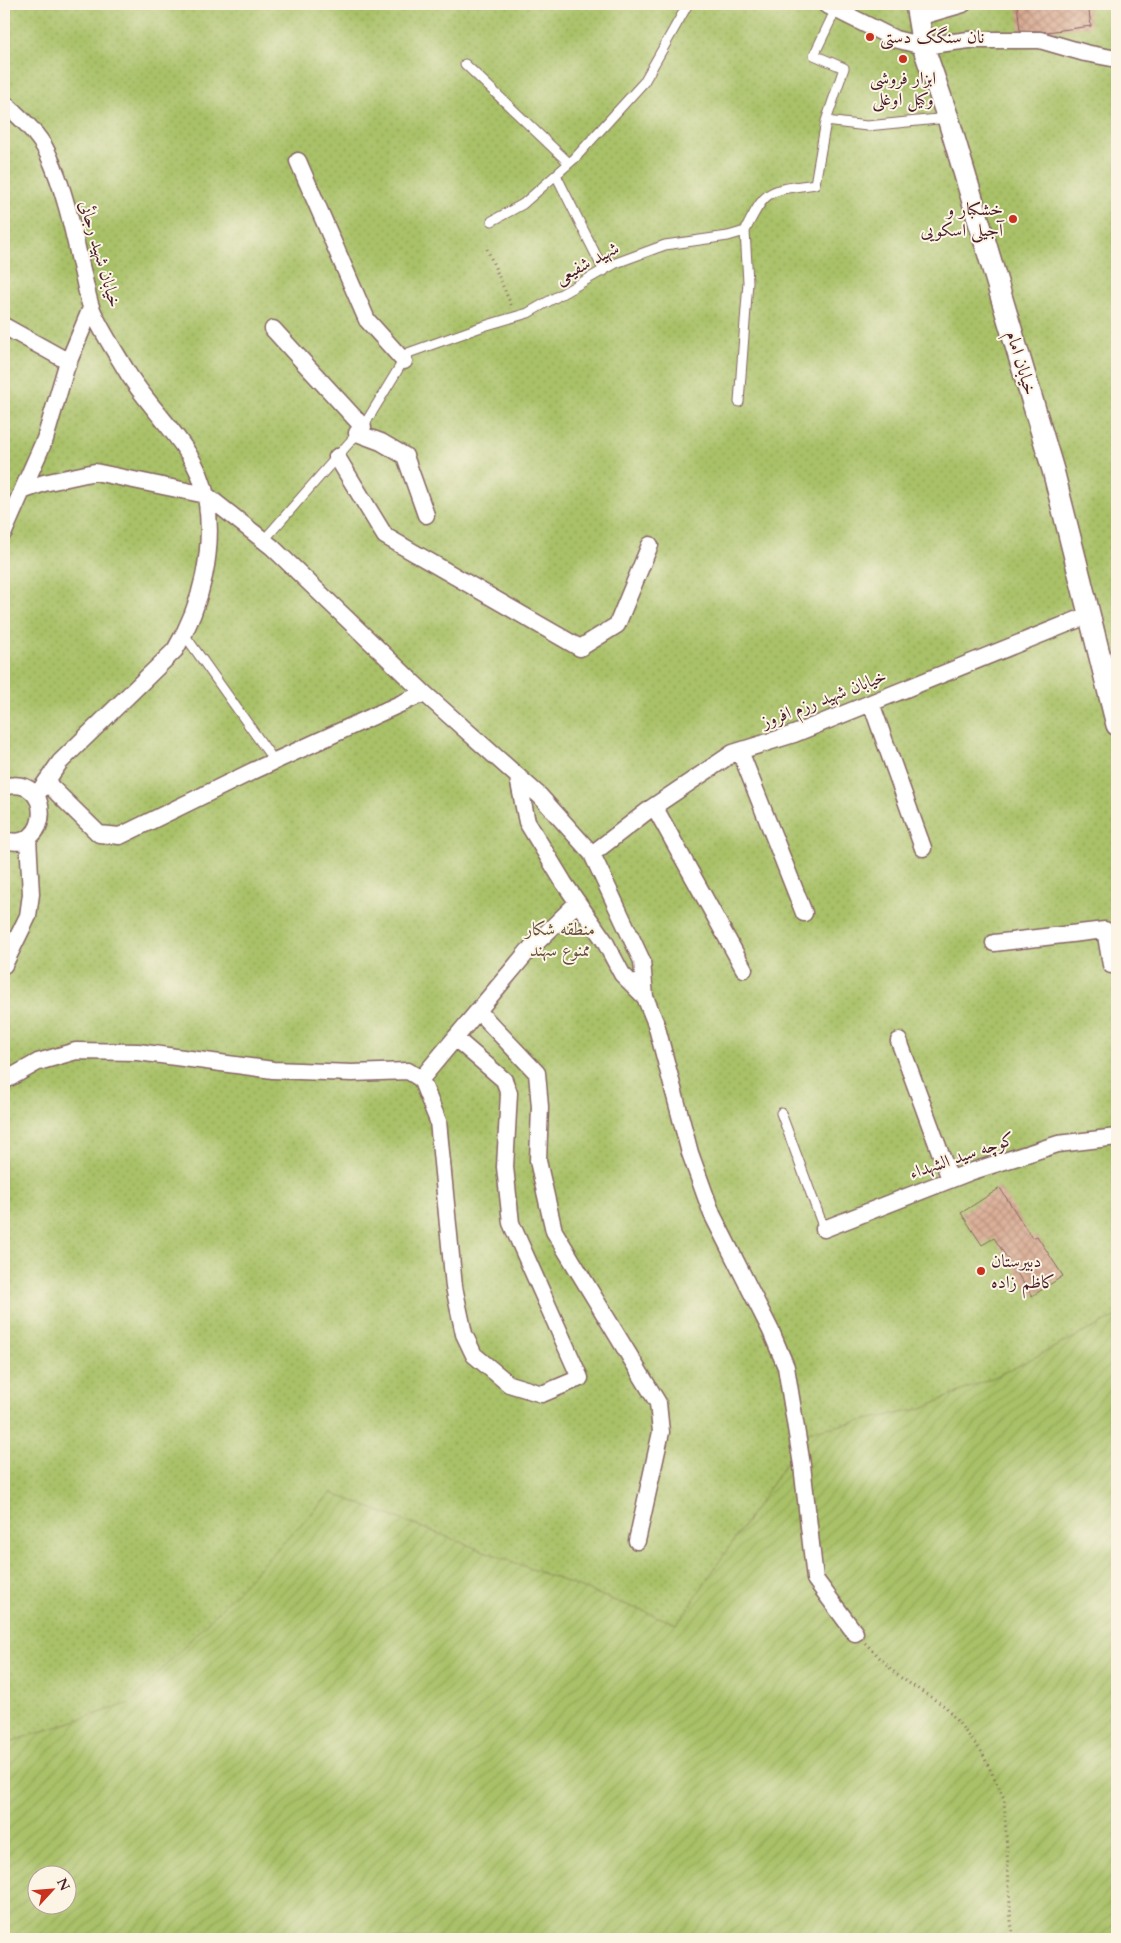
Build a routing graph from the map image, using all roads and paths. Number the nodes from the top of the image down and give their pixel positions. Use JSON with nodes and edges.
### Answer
{"nodes":[{"id":1,"x":688,"y":4,"type":"edge"},
{"id":2,"x":963,"y":4,"type":"edge"},
{"id":3,"x":831,"y":6,"type":"edge"},
{"id":4,"x":917,"y":10,"type":"edge"},
{"id":5,"x":924,"y":46,"type":"junction"},
{"id":6,"x":1117,"y":59,"type":"edge"},
{"id":7,"x":465,"y":64,"type":"dead end"},
{"id":8,"x":4,"y":103,"type":"edge"},
{"id":9,"x":948,"y":118,"type":"junction"},
{"id":10,"x":826,"y":121,"type":"junction"},
{"id":11,"x":298,"y":161,"type":"dead end"},
{"id":12,"x":569,"y":163,"type":"junction"},
{"id":13,"x":556,"y":174,"type":"junction"},
{"id":14,"x":492,"y":221,"type":"dead end"},
{"id":15,"x":745,"y":230,"type":"junction"},
{"id":16,"x":487,"y":249,"type":"dead end"},
{"id":17,"x":604,"y":271,"type":"junction"},
{"id":18,"x":91,"y":308,"type":"junction"},
{"id":19,"x":517,"y":316,"type":"junction"},
{"id":20,"x":4,"y":326,"type":"edge"},
{"id":21,"x":273,"y":329,"type":"dead end"},
{"id":22,"x":404,"y":361,"type":"junction"},
{"id":23,"x":68,"y":362,"type":"junction"},
{"id":24,"x":739,"y":402,"type":"dead end"},
{"id":25,"x":360,"y":430,"type":"junction"},
{"id":26,"x":337,"y":457,"type":"junction"},
{"id":27,"x":22,"y":491,"type":"junction"},
{"id":28,"x":206,"y":496,"type":"junction"},
{"id":29,"x":426,"y":515,"type":"dead end"},
{"id":30,"x":4,"y":532,"type":"edge"},
{"id":31,"x":264,"y":540,"type":"junction"},
{"id":32,"x":650,"y":545,"type":"dead end"},
{"id":33,"x":1090,"y":615,"type":"junction"},
{"id":34,"x":184,"y":634,"type":"junction"},
{"id":35,"x":424,"y":693,"type":"junction"},
{"id":36,"x":871,"y":703,"type":"junction"},
{"id":37,"x":1117,"y":725,"type":"edge"},
{"id":38,"x":740,"y":750,"type":"junction"},
{"id":39,"x":275,"y":762,"type":"junction"},
{"id":40,"x":518,"y":778,"type":"junction"},
{"id":41,"x":46,"y":782,"type":"junction"},
{"id":42,"x":4,"y":787,"type":"edge"},
{"id":43,"x":36,"y":796,"type":"junction"},
{"id":44,"x":654,"y":806,"type":"junction"},
{"id":45,"x":28,"y":838,"type":"junction"},
{"id":46,"x":4,"y":840,"type":"edge"},
{"id":47,"x":923,"y":848,"type":"dead end"},
{"id":48,"x":592,"y":854,"type":"junction"},
{"id":49,"x":577,"y":903,"type":"junction"},
{"id":50,"x":804,"y":913,"type":"dead end"},
{"id":51,"x":994,"y":943,"type":"dead end"},
{"id":52,"x":1117,"y":964,"type":"edge"},
{"id":53,"x":4,"y":965,"type":"edge"},
{"id":54,"x":744,"y":969,"type":"dead end"},
{"id":55,"x":645,"y":997,"type":"junction"},
{"id":56,"x":478,"y":1011,"type":"junction"},
{"id":57,"x":455,"y":1038,"type":"junction"},
{"id":58,"x":899,"y":1042,"type":"dead end"},
{"id":59,"x":421,"y":1079,"type":"junction"},
{"id":60,"x":4,"y":1081,"type":"edge"},
{"id":61,"x":780,"y":1113,"type":"dead end"},
{"id":62,"x":1117,"y":1137,"type":"edge"},
{"id":63,"x":950,"y":1179,"type":"junction"},
{"id":64,"x":824,"y":1229,"type":"joint"},
{"id":65,"x":637,"y":1541,"type":"dead end"},
{"id":66,"x":855,"y":1633,"type":"joint"},
{"id":67,"x":1014,"y":1939,"type":"edge"}],
"edges":[{"from":1,"to":12,"type":"lane"},
{"from":2,"to":4,"type":"street"},
{"from":3,"to":5,"type":"street"},
{"from":3,"to":10,"type":"lane"},
{"from":4,"to":5,"type":"street","name":"خیابان امام"},
{"from":5,"to":6,"type":"street"},
{"from":5,"to":9,"type":"street","name":"خیابان امام"},
{"from":7,"to":12,"type":"lane"},
{"from":8,"to":18,"type":"street","name":"خیابان شهید رجائی"},
{"from":9,"to":10,"type":"lane"},
{"from":9,"to":33,"type":"street","name":"خیابان امام"},
{"from":10,"to":15,"type":"lane"},
{"from":11,"to":22,"type":"street"},
{"from":12,"to":13,"type":"lane"},
{"from":13,"to":14,"type":"lane"},
{"from":13,"to":17,"type":"lane"},
{"from":15,"to":17,"type":"lane","name":"شهید شفیعی"},
{"from":15,"to":24,"type":"lane"},
{"from":16,"to":19,"type":"path"},
{"from":17,"to":19,"type":"lane","name":"شهید شفیعی"},
{"from":18,"to":23,"type":"street"},
{"from":18,"to":28,"type":"street","name":"خیابان شهید رجائی"},
{"from":19,"to":22,"type":"lane","name":"شهید شفیعی"},
{"from":20,"to":23,"type":"street"},
{"from":21,"to":25,"type":"street"},
{"from":22,"to":25,"type":"lane","name":"شهید شفیعی"},
{"from":23,"to":27,"type":"street"},
{"from":25,"to":26,"type":"lane","name":"شهید شفیعی"},
{"from":25,"to":29,"type":"street"},
{"from":26,"to":31,"type":"lane","name":"شهید شفیعی"},
{"from":26,"to":32,"type":"street"},
{"from":27,"to":28,"type":"street"},
{"from":27,"to":30,"type":"street"},
{"from":28,"to":31,"type":"street"},
{"from":28,"to":34,"type":"street","name":"خیابان شهید رجائی"},
{"from":31,"to":35,"type":"street"},
{"from":33,"to":36,"type":"street","name":"خیابان شهید رزم افروز"},
{"from":33,"to":37,"type":"street","name":"خیابان امام"},
{"from":34,"to":39,"type":"lane"},
{"from":34,"to":41,"type":"street","name":"خیابان شهید رجائی"},
{"from":35,"to":39,"type":"street"},
{"from":35,"to":40,"type":"street"},
{"from":36,"to":38,"type":"street","name":"خیابان شهید رزم افروز"},
{"from":36,"to":47,"type":"street"},
{"from":38,"to":44,"type":"street","name":"خیابان شهید رزم افروز"},
{"from":38,"to":50,"type":"street"},
{"from":39,"to":41,"type":"street"},
{"from":40,"to":48,"type":"street"},
{"from":40,"to":49,"type":"street"},
{"from":41,"to":43,"type":"street","name":"خیابان شهید رجائی"},
{"from":42,"to":43,"type":"street"},
{"from":43,"to":45,"type":"street"},
{"from":44,"to":48,"type":"street","name":"خیابان شهید رزم افروز"},
{"from":44,"to":54,"type":"street"},
{"from":45,"to":46,"type":"street"},
{"from":45,"to":53,"type":"street"},
{"from":48,"to":55,"type":"street"},
{"from":49,"to":55,"type":"street"},
{"from":49,"to":56,"type":"street"},
{"from":51,"to":52,"type":"street"},
{"from":55,"to":66,"type":"street"},
{"from":56,"to":57,"type":"street"},
{"from":56,"to":65,"type":"street"},
{"from":57,"to":59,"type":"street"},
{"from":57,"to":59,"type":"street"},
{"from":58,"to":63,"type":"street"},
{"from":59,"to":60,"type":"street"},
{"from":61,"to":64,"type":"lane"},
{"from":62,"to":63,"type":"street","name":"کوچه سید الشهداء"},
{"from":63,"to":64,"type":"street","name":"کوچه سید الشهداء"},
{"from":66,"to":67,"type":"path"}]}
